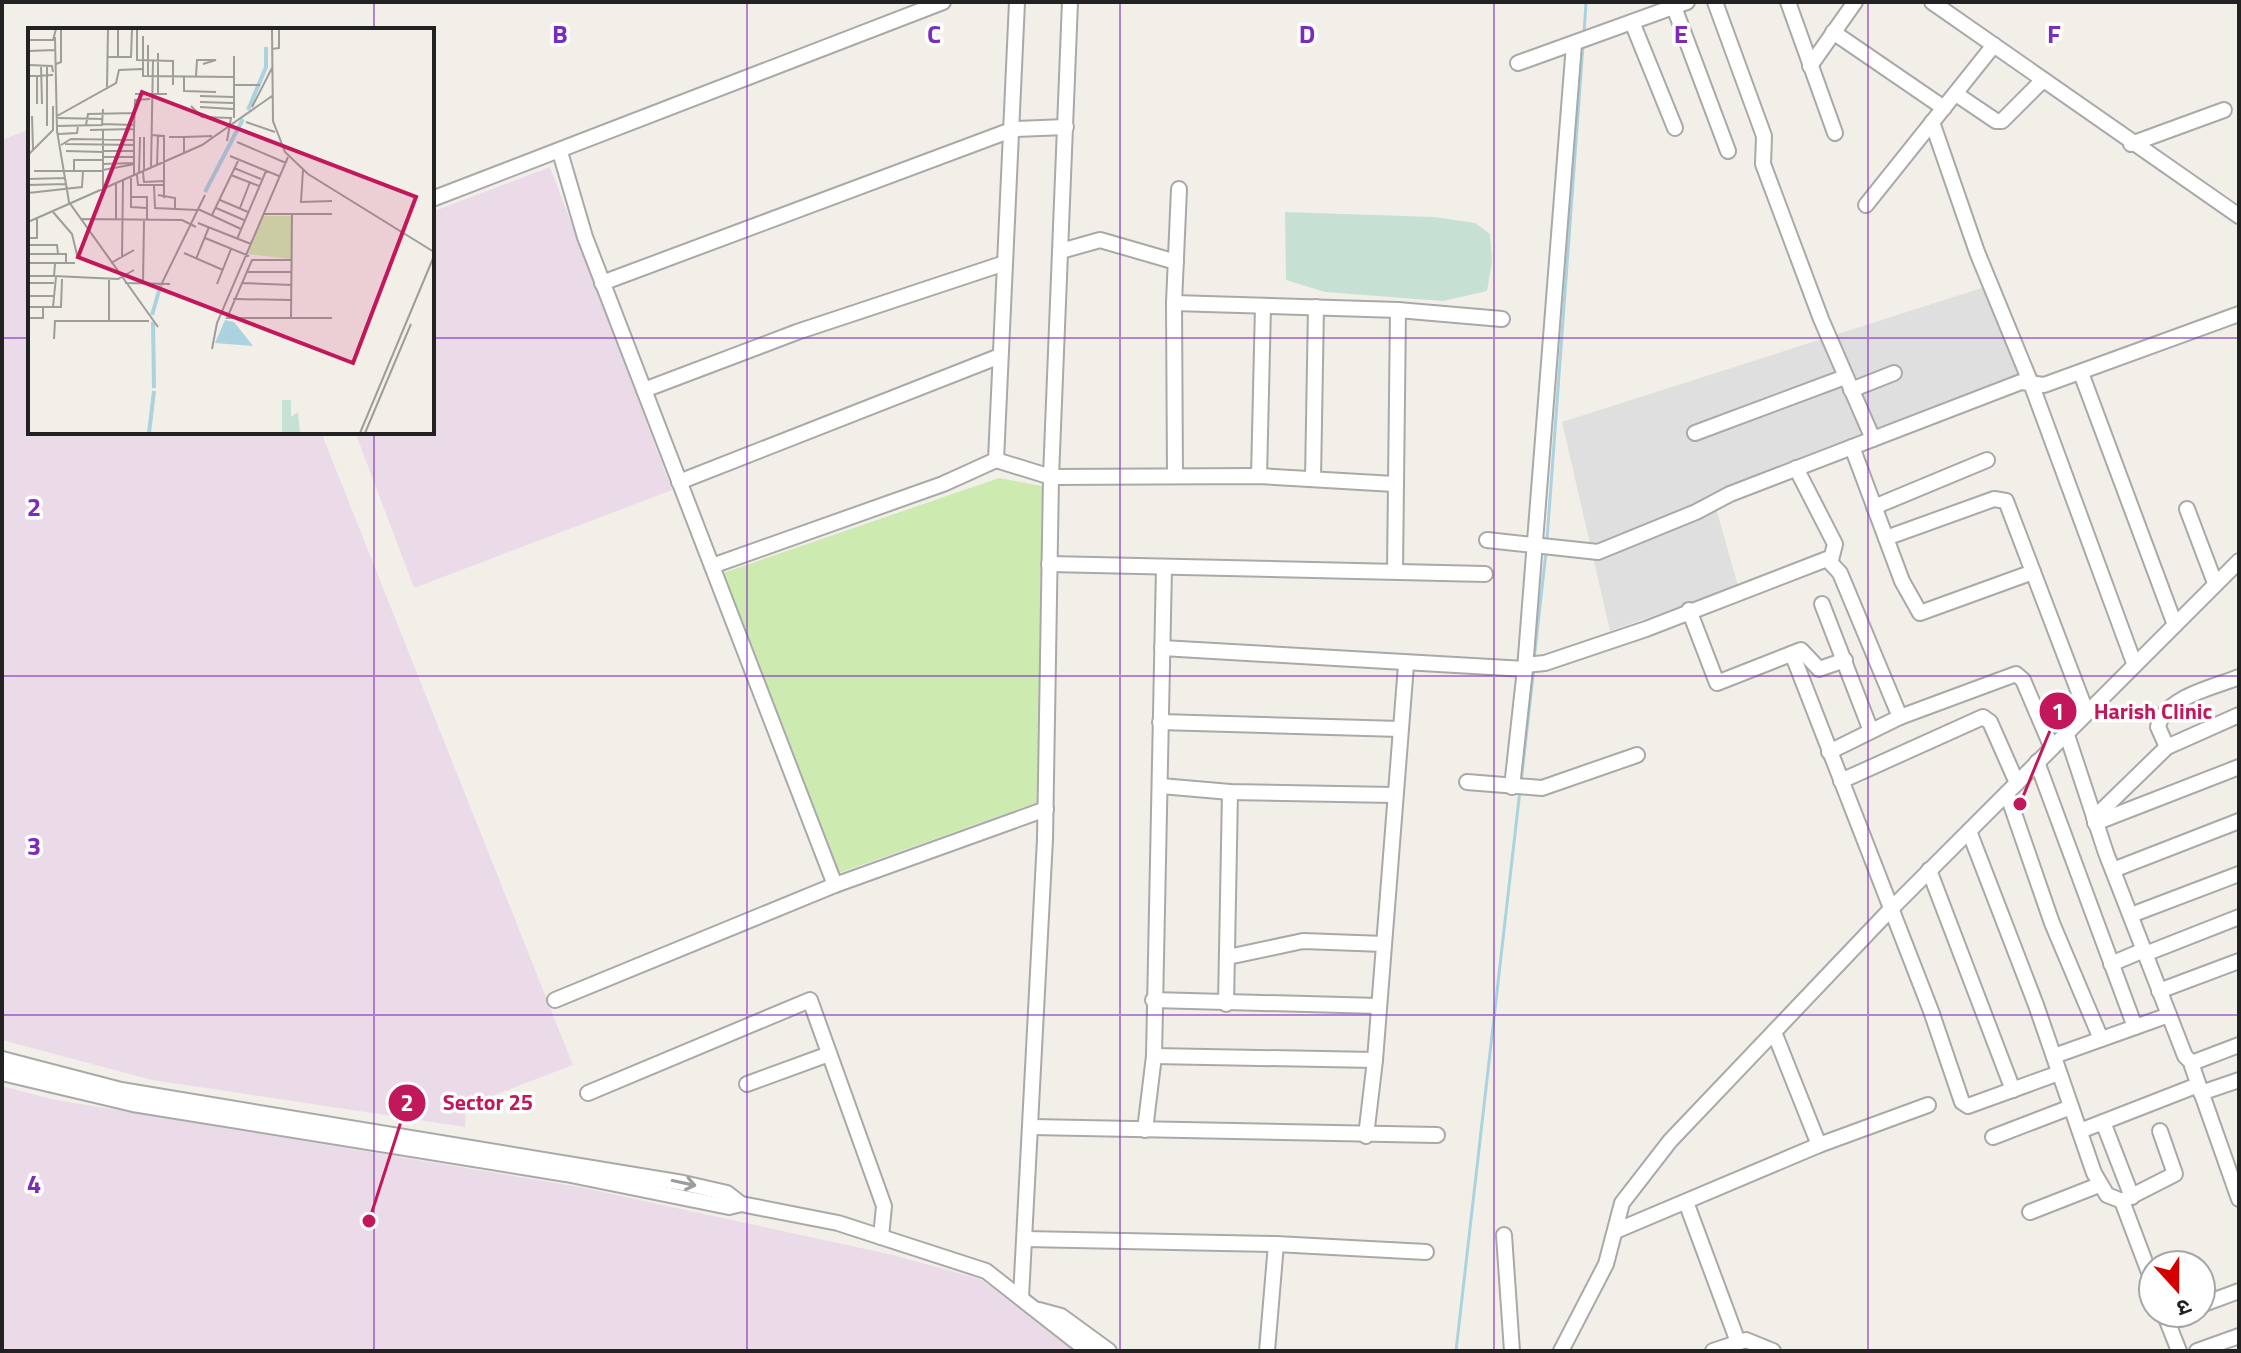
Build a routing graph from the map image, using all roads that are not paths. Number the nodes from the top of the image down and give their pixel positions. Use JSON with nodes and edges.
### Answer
{"nodes":[{"id":1,"x":943,"y":2,"type":"edge"},
{"id":2,"x":1017,"y":2,"type":"edge"},
{"id":3,"x":1070,"y":2,"type":"edge"},
{"id":4,"x":1715,"y":2,"type":"edge"},
{"id":5,"x":1788,"y":2,"type":"edge"},
{"id":6,"x":1855,"y":2,"type":"edge"},
{"id":7,"x":1932,"y":2,"type":"edge"},
{"id":8,"x":1680,"y":4,"type":"edge"},
{"id":9,"x":1632,"y":22,"type":"junction"},
{"id":10,"x":1833,"y":32,"type":"junction"},
{"id":11,"x":1581,"y":41,"type":"junction"},
{"id":12,"x":1994,"y":45,"type":"junction"},
{"id":13,"x":1518,"y":63,"type":"dead end"},
{"id":14,"x":1810,"y":66,"type":"junction"},
{"id":15,"x":2043,"y":80,"type":"junction"},
{"id":16,"x":1956,"y":94,"type":"junction"},
{"id":17,"x":1944,"y":108,"type":"junction"},
{"id":18,"x":2224,"y":110,"type":"dead end"},
{"id":19,"x":1932,"y":122,"type":"junction"},
{"id":20,"x":1066,"y":127,"type":"junction"},
{"id":21,"x":1675,"y":128,"type":"dead end"},
{"id":22,"x":1014,"y":129,"type":"junction"},
{"id":23,"x":1835,"y":133,"type":"dead end"},
{"id":24,"x":2131,"y":144,"type":"junction"},
{"id":25,"x":1728,"y":151,"type":"dead end"},
{"id":26,"x":560,"y":152,"type":"junction"},
{"id":27,"x":1179,"y":189,"type":"dead end"},
{"id":28,"x":434,"y":198,"type":"edge"},
{"id":29,"x":1866,"y":205,"type":"dead end"},
{"id":30,"x":2239,"y":216,"type":"edge"},
{"id":31,"x":1061,"y":251,"type":"junction"},
{"id":32,"x":1176,"y":262,"type":"junction"},
{"id":33,"x":1005,"y":263,"type":"junction"},
{"id":34,"x":602,"y":283,"type":"junction"},
{"id":35,"x":1174,"y":303,"type":"junction"},
{"id":36,"x":1263,"y":306,"type":"junction"},
{"id":37,"x":1316,"y":307,"type":"junction"},
{"id":38,"x":1398,"y":310,"type":"junction"},
{"id":39,"x":2239,"y":314,"type":"edge"},
{"id":40,"x":1502,"y":319,"type":"dead end"},
{"id":41,"x":1000,"y":356,"type":"junction"},
{"id":42,"x":1894,"y":373,"type":"dead end"},
{"id":43,"x":2081,"y":373,"type":"junction"},
{"id":44,"x":1848,"y":384,"type":"junction"},
{"id":45,"x":2032,"y":386,"type":"junction"},
{"id":46,"x":644,"y":390,"type":"junction"},
{"id":47,"x":1695,"y":433,"type":"dead end"},
{"id":48,"x":1873,"y":439,"type":"junction"},
{"id":49,"x":1852,"y":447,"type":"junction"},
{"id":50,"x":996,"y":460,"type":"junction"},
{"id":51,"x":1987,"y":460,"type":"dead end"},
{"id":52,"x":1796,"y":468,"type":"junction"},
{"id":53,"x":1175,"y":476,"type":"junction"},
{"id":54,"x":1259,"y":476,"type":"junction"},
{"id":55,"x":1051,"y":477,"type":"junction"},
{"id":56,"x":1313,"y":479,"type":"junction"},
{"id":57,"x":679,"y":482,"type":"junction"},
{"id":58,"x":1394,"y":484,"type":"junction"},
{"id":59,"x":1874,"y":507,"type":"junction"},
{"id":60,"x":2187,"y":509,"type":"dead end"},
{"id":61,"x":1886,"y":538,"type":"junction"},
{"id":62,"x":1487,"y":540,"type":"dead end"},
{"id":63,"x":1543,"y":547,"type":"junction"},
{"id":64,"x":1831,"y":560,"type":"junction"},
{"id":65,"x":2239,"y":561,"type":"edge"},
{"id":66,"x":1049,"y":564,"type":"junction"},
{"id":67,"x":712,"y":566,"type":"junction"},
{"id":68,"x":1164,"y":567,"type":"junction"},
{"id":69,"x":1395,"y":571,"type":"junction"},
{"id":70,"x":2033,"y":572,"type":"junction"},
{"id":71,"x":1485,"y":574,"type":"dead end"},
{"id":72,"x":2215,"y":583,"type":"junction"},
{"id":73,"x":1822,"y":604,"type":"dead end"},
{"id":74,"x":1689,"y":610,"type":"junction"},
{"id":75,"x":2175,"y":625,"type":"junction"},
{"id":76,"x":1162,"y":648,"type":"junction"},
{"id":77,"x":1793,"y":656,"type":"junction"},
{"id":78,"x":1845,"y":660,"type":"junction"},
{"id":79,"x":2134,"y":663,"type":"junction"},
{"id":80,"x":1406,"y":665,"type":"junction"},
{"id":81,"x":1530,"y":666,"type":"junction"},
{"id":82,"x":2239,"y":677,"type":"edge"},
{"id":83,"x":2086,"y":711,"type":"junction"},
{"id":84,"x":2239,"y":715,"type":"edge"},
{"id":85,"x":1900,"y":717,"type":"junction"},
{"id":86,"x":1160,"y":722,"type":"junction"},
{"id":87,"x":1400,"y":729,"type":"junction"},
{"id":88,"x":1871,"y":731,"type":"junction"},
{"id":89,"x":2066,"y":732,"type":"junction"},
{"id":90,"x":2167,"y":747,"type":"junction"},
{"id":91,"x":2052,"y":748,"type":"junction"},
{"id":92,"x":1829,"y":752,"type":"junction"},
{"id":93,"x":1637,"y":755,"type":"dead end"},
{"id":94,"x":2037,"y":762,"type":"junction"},
{"id":95,"x":2239,"y":767,"type":"edge"},
{"id":96,"x":1841,"y":781,"type":"junction"},
{"id":97,"x":1467,"y":782,"type":"dead end"},
{"id":98,"x":1161,"y":786,"type":"junction"},
{"id":99,"x":1519,"y":787,"type":"junction"},
{"id":100,"x":2012,"y":788,"type":"junction"},
{"id":101,"x":1230,"y":792,"type":"junction"},
{"id":102,"x":1394,"y":795,"type":"junction"},
{"id":103,"x":1046,"y":809,"type":"junction"},
{"id":104,"x":2094,"y":820,"type":"junction"},
{"id":105,"x":2239,"y":821,"type":"edge"},
{"id":106,"x":1969,"y":831,"type":"junction"},
{"id":107,"x":1929,"y":870,"type":"junction"},
{"id":108,"x":2113,"y":870,"type":"junction"},
{"id":109,"x":2239,"y":874,"type":"edge"},
{"id":110,"x":835,"y":885,"type":"junction"},
{"id":111,"x":1889,"y":911,"type":"junction"},
{"id":112,"x":2131,"y":915,"type":"junction"},
{"id":113,"x":2239,"y":917,"type":"edge"},
{"id":114,"x":1384,"y":944,"type":"junction"},
{"id":115,"x":2145,"y":952,"type":"junction"},
{"id":116,"x":1228,"y":957,"type":"junction"},
{"id":117,"x":2239,"y":961,"type":"edge"},
{"id":118,"x":2111,"y":964,"type":"junction"},
{"id":119,"x":2159,"y":991,"type":"junction"},
{"id":120,"x":555,"y":1000,"type":"dead end"},
{"id":121,"x":1153,"y":1000,"type":"junction"},
{"id":122,"x":1226,"y":1004,"type":"junction"},
{"id":123,"x":1379,"y":1006,"type":"junction"},
{"id":124,"x":2169,"y":1015,"type":"junction"},
{"id":125,"x":2135,"y":1027,"type":"junction"},
{"id":126,"x":1774,"y":1032,"type":"junction"},
{"id":127,"x":2101,"y":1039,"type":"junction"},
{"id":128,"x":2239,"y":1045,"type":"edge"},
{"id":129,"x":829,"y":1054,"type":"junction"},
{"id":130,"x":1154,"y":1056,"type":"junction"},
{"id":131,"x":2054,"y":1056,"type":"junction"},
{"id":132,"x":2,"y":1059,"type":"edge"},
{"id":133,"x":1375,"y":1060,"type":"junction"},
{"id":134,"x":2193,"y":1064,"type":"junction"},
{"id":135,"x":2,"y":1073,"type":"edge"},
{"id":136,"x":2059,"y":1073,"type":"junction"},
{"id":137,"x":2239,"y":1080,"type":"edge"},
{"id":138,"x":747,"y":1084,"type":"dead end"},
{"id":139,"x":2200,"y":1089,"type":"junction"},
{"id":140,"x":2013,"y":1090,"type":"junction"},
{"id":141,"x":588,"y":1093,"type":"dead end"},
{"id":142,"x":1928,"y":1105,"type":"dead end"},
{"id":143,"x":2071,"y":1107,"type":"junction"},
{"id":144,"x":2103,"y":1122,"type":"junction"},
{"id":145,"x":1032,"y":1127,"type":"junction"},
{"id":146,"x":1145,"y":1130,"type":"junction"},
{"id":147,"x":2080,"y":1131,"type":"junction"},
{"id":148,"x":2160,"y":1131,"type":"dead end"},
{"id":149,"x":1437,"y":1135,"type":"dead end"},
{"id":150,"x":1366,"y":1136,"type":"junction"},
{"id":151,"x":1993,"y":1137,"type":"dead end"},
{"id":152,"x":1819,"y":1145,"type":"junction"},
{"id":153,"x":2235,"y":1180,"type":"edge"},
{"id":154,"x":2099,"y":1185,"type":"junction"},
{"id":155,"x":2127,"y":1199,"type":"junction"},
{"id":156,"x":2239,"y":1199,"type":"edge"},
{"id":157,"x":1686,"y":1202,"type":"junction"},
{"id":158,"x":741,"y":1204,"type":"junction"},
{"id":159,"x":2030,"y":1212,"type":"dead end"},
{"id":160,"x":1618,"y":1230,"type":"junction"},
{"id":161,"x":1504,"y":1235,"type":"dead end"},
{"id":162,"x":881,"y":1237,"type":"junction"},
{"id":163,"x":1025,"y":1239,"type":"junction"},
{"id":164,"x":1276,"y":1244,"type":"junction"},
{"id":165,"x":2142,"y":1249,"type":"edge"},
{"id":166,"x":1426,"y":1252,"type":"dead end"},
{"id":167,"x":2239,"y":1291,"type":"edge"},
{"id":168,"x":1021,"y":1297,"type":"junction"},
{"id":169,"x":2217,"y":1299,"type":"edge"},
{"id":170,"x":1039,"y":1310,"type":"junction"},
{"id":171,"x":2170,"y":1329,"type":"edge"},
{"id":172,"x":2239,"y":1336,"type":"edge"},
{"id":173,"x":1738,"y":1342,"type":"junction"},
{"id":174,"x":1088,"y":1351,"type":"edge"},
{"id":175,"x":1109,"y":1351,"type":"edge"},
{"id":176,"x":1267,"y":1351,"type":"edge"},
{"id":177,"x":1512,"y":1351,"type":"edge"},
{"id":178,"x":1561,"y":1351,"type":"edge"},
{"id":179,"x":1713,"y":1351,"type":"edge"},
{"id":180,"x":1773,"y":1351,"type":"edge"},
{"id":181,"x":2179,"y":1351,"type":"edge"},
{"id":182,"x":2197,"y":1351,"type":"edge"}],
"edges":[{"from":1,"to":26,"type":"street"},
{"from":2,"to":22,"type":"street"},
{"from":3,"to":20,"type":"street"},
{"from":4,"to":44,"type":"street"},
{"from":5,"to":14,"type":"street"},
{"from":6,"to":10,"type":"street"},
{"from":7,"to":12,"type":"street"},
{"from":8,"to":9,"type":"street"},
{"from":8,"to":25,"type":"street"},
{"from":9,"to":11,"type":"street"},
{"from":9,"to":21,"type":"street"},
{"from":10,"to":14,"type":"street"},
{"from":10,"to":17,"type":"street"},
{"from":11,"to":13,"type":"street"},
{"from":11,"to":63,"type":"street"},
{"from":12,"to":15,"type":"street"},
{"from":12,"to":16,"type":"street"},
{"from":14,"to":23,"type":"street"},
{"from":15,"to":16,"type":"street"},
{"from":15,"to":24,"type":"street"},
{"from":16,"to":17,"type":"street"},
{"from":17,"to":19,"type":"street"},
{"from":18,"to":24,"type":"street"},
{"from":19,"to":29,"type":"street"},
{"from":19,"to":45,"type":"street"},
{"from":20,"to":22,"type":"street"},
{"from":20,"to":31,"type":"street"},
{"from":22,"to":33,"type":"street"},
{"from":22,"to":34,"type":"street"},
{"from":24,"to":30,"type":"street"},
{"from":26,"to":28,"type":"street"},
{"from":26,"to":34,"type":"street"},
{"from":27,"to":32,"type":"street"},
{"from":31,"to":32,"type":"street"},
{"from":31,"to":55,"type":"street"},
{"from":32,"to":35,"type":"street"},
{"from":33,"to":41,"type":"street"},
{"from":33,"to":46,"type":"street"},
{"from":34,"to":46,"type":"street"},
{"from":35,"to":36,"type":"street"},
{"from":35,"to":53,"type":"street"},
{"from":36,"to":37,"type":"street"},
{"from":36,"to":54,"type":"street"},
{"from":37,"to":38,"type":"street"},
{"from":37,"to":56,"type":"street"},
{"from":38,"to":40,"type":"street"},
{"from":38,"to":58,"type":"street"},
{"from":39,"to":43,"type":"street"},
{"from":41,"to":50,"type":"street"},
{"from":41,"to":57,"type":"street"},
{"from":42,"to":44,"type":"street"},
{"from":43,"to":45,"type":"street"},
{"from":43,"to":75,"type":"street"},
{"from":44,"to":47,"type":"street"},
{"from":44,"to":48,"type":"street"},
{"from":45,"to":48,"type":"street"},
{"from":45,"to":79,"type":"street"},
{"from":46,"to":57,"type":"street"},
{"from":48,"to":49,"type":"street"},
{"from":49,"to":52,"type":"street"},
{"from":49,"to":59,"type":"street"},
{"from":50,"to":55,"type":"street"},
{"from":50,"to":67,"type":"street"},
{"from":51,"to":59,"type":"street"},
{"from":52,"to":63,"type":"street"},
{"from":52,"to":64,"type":"street"},
{"from":53,"to":54,"type":"street"},
{"from":53,"to":55,"type":"street"},
{"from":54,"to":56,"type":"street"},
{"from":55,"to":66,"type":"street"},
{"from":56,"to":58,"type":"street"},
{"from":57,"to":67,"type":"street"},
{"from":58,"to":69,"type":"street"},
{"from":59,"to":61,"type":"street"},
{"from":60,"to":72,"type":"street"},
{"from":61,"to":70,"type":"street"},
{"from":61,"to":70,"type":"street"},
{"from":62,"to":63,"type":"street"},
{"from":63,"to":81,"type":"street"},
{"from":64,"to":74,"type":"street"},
{"from":64,"to":85,"type":"street"},
{"from":65,"to":72,"type":"street"},
{"from":66,"to":68,"type":"street"},
{"from":66,"to":103,"type":"street"},
{"from":67,"to":110,"type":"street"},
{"from":68,"to":69,"type":"street"},
{"from":68,"to":76,"type":"street"},
{"from":69,"to":71,"type":"street"},
{"from":70,"to":83,"type":"street"},
{"from":72,"to":75,"type":"street"},
{"from":73,"to":78,"type":"street"},
{"from":74,"to":77,"type":"street"},
{"from":74,"to":81,"type":"street"},
{"from":75,"to":79,"type":"street"},
{"from":76,"to":80,"type":"street"},
{"from":76,"to":86,"type":"street"},
{"from":77,"to":78,"type":"street"},
{"from":77,"to":92,"type":"street"},
{"from":78,"to":88,"type":"street"},
{"from":79,"to":83,"type":"street"},
{"from":80,"to":81,"type":"street"},
{"from":80,"to":87,"type":"street"},
{"from":81,"to":99,"type":"street"},
{"from":82,"to":90,"type":"street"},
{"from":83,"to":89,"type":"street"},
{"from":84,"to":90,"type":"street"},
{"from":85,"to":88,"type":"street"},
{"from":85,"to":91,"type":"street"},
{"from":86,"to":87,"type":"street"},
{"from":86,"to":98,"type":"street"},
{"from":87,"to":102,"type":"street"},
{"from":88,"to":92,"type":"street"},
{"from":89,"to":91,"type":"street"},
{"from":89,"to":104,"type":"street"},
{"from":90,"to":104,"type":"street"},
{"from":91,"to":94,"type":"street"},
{"from":92,"to":96,"type":"street"},
{"from":93,"to":99,"type":"street"},
{"from":94,"to":100,"type":"street"},
{"from":94,"to":118,"type":"street"},
{"from":95,"to":104,"type":"street"},
{"from":96,"to":100,"type":"street"},
{"from":96,"to":111,"type":"street"},
{"from":97,"to":99,"type":"street"},
{"from":98,"to":101,"type":"street"},
{"from":98,"to":121,"type":"street"},
{"from":100,"to":106,"type":"street"},
{"from":100,"to":127,"type":"street"},
{"from":101,"to":102,"type":"street"},
{"from":101,"to":116,"type":"street"},
{"from":102,"to":114,"type":"street"},
{"from":103,"to":110,"type":"street"},
{"from":103,"to":145,"type":"street"},
{"from":104,"to":108,"type":"street"},
{"from":105,"to":108,"type":"street"},
{"from":106,"to":107,"type":"street"},
{"from":106,"to":131,"type":"street"},
{"from":107,"to":111,"type":"street"},
{"from":107,"to":140,"type":"street"},
{"from":108,"to":112,"type":"street"},
{"from":109,"to":112,"type":"street"},
{"from":110,"to":120,"type":"street"},
{"from":111,"to":126,"type":"street"},
{"from":111,"to":140,"type":"street"},
{"from":112,"to":115,"type":"street"},
{"from":113,"to":115,"type":"street"},
{"from":114,"to":116,"type":"street"},
{"from":114,"to":123,"type":"street"},
{"from":115,"to":118,"type":"street"},
{"from":115,"to":119,"type":"street"},
{"from":116,"to":122,"type":"street"},
{"from":117,"to":119,"type":"street"},
{"from":118,"to":125,"type":"street"},
{"from":119,"to":124,"type":"street"},
{"from":121,"to":122,"type":"street"},
{"from":121,"to":130,"type":"street"},
{"from":122,"to":123,"type":"street"},
{"from":123,"to":133,"type":"street"},
{"from":124,"to":125,"type":"street"},
{"from":124,"to":134,"type":"street"},
{"from":125,"to":127,"type":"street"},
{"from":126,"to":152,"type":"street"},
{"from":126,"to":160,"type":"street"},
{"from":127,"to":131,"type":"street"},
{"from":128,"to":134,"type":"street"},
{"from":129,"to":138,"type":"street"},
{"from":129,"to":141,"type":"street"},
{"from":129,"to":162,"type":"street"},
{"from":130,"to":133,"type":"street"},
{"from":130,"to":146,"type":"street"},
{"from":131,"to":136,"type":"street"},
{"from":132,"to":158,"type":"street","one_way":true},
{"from":133,"to":150,"type":"street"},
{"from":134,"to":139,"type":"street"},
{"from":135,"to":158,"type":"street"},
{"from":136,"to":140,"type":"street"},
{"from":136,"to":143,"type":"street"},
{"from":137,"to":139,"type":"street"},
{"from":139,"to":144,"type":"street"},
{"from":139,"to":153,"type":"street"},
{"from":142,"to":152,"type":"street"},
{"from":143,"to":147,"type":"street"},
{"from":143,"to":151,"type":"street"},
{"from":144,"to":147,"type":"street"},
{"from":144,"to":155,"type":"street"},
{"from":145,"to":146,"type":"street"},
{"from":145,"to":163,"type":"street"},
{"from":146,"to":150,"type":"street"},
{"from":147,"to":154,"type":"street"},
{"from":148,"to":155,"type":"street"},
{"from":149,"to":150,"type":"street"},
{"from":152,"to":157,"type":"street"},
{"from":153,"to":156,"type":"street"},
{"from":154,"to":155,"type":"street"},
{"from":154,"to":159,"type":"street"},
{"from":155,"to":165,"type":"street"},
{"from":157,"to":160,"type":"street"},
{"from":157,"to":173,"type":"street"},
{"from":158,"to":162,"type":"street"},
{"from":160,"to":178,"type":"street"},
{"from":161,"to":177,"type":"street"},
{"from":162,"to":168,"type":"street"},
{"from":163,"to":164,"type":"street"},
{"from":163,"to":168,"type":"street"},
{"from":164,"to":166,"type":"street"},
{"from":164,"to":176,"type":"street"},
{"from":167,"to":169,"type":"street"},
{"from":168,"to":170,"type":"street"},
{"from":170,"to":174,"type":"street"},
{"from":170,"to":175,"type":"street"},
{"from":171,"to":181,"type":"street"},
{"from":172,"to":182,"type":"street"},
{"from":173,"to":179,"type":"street"},
{"from":173,"to":180,"type":"street"}]}
